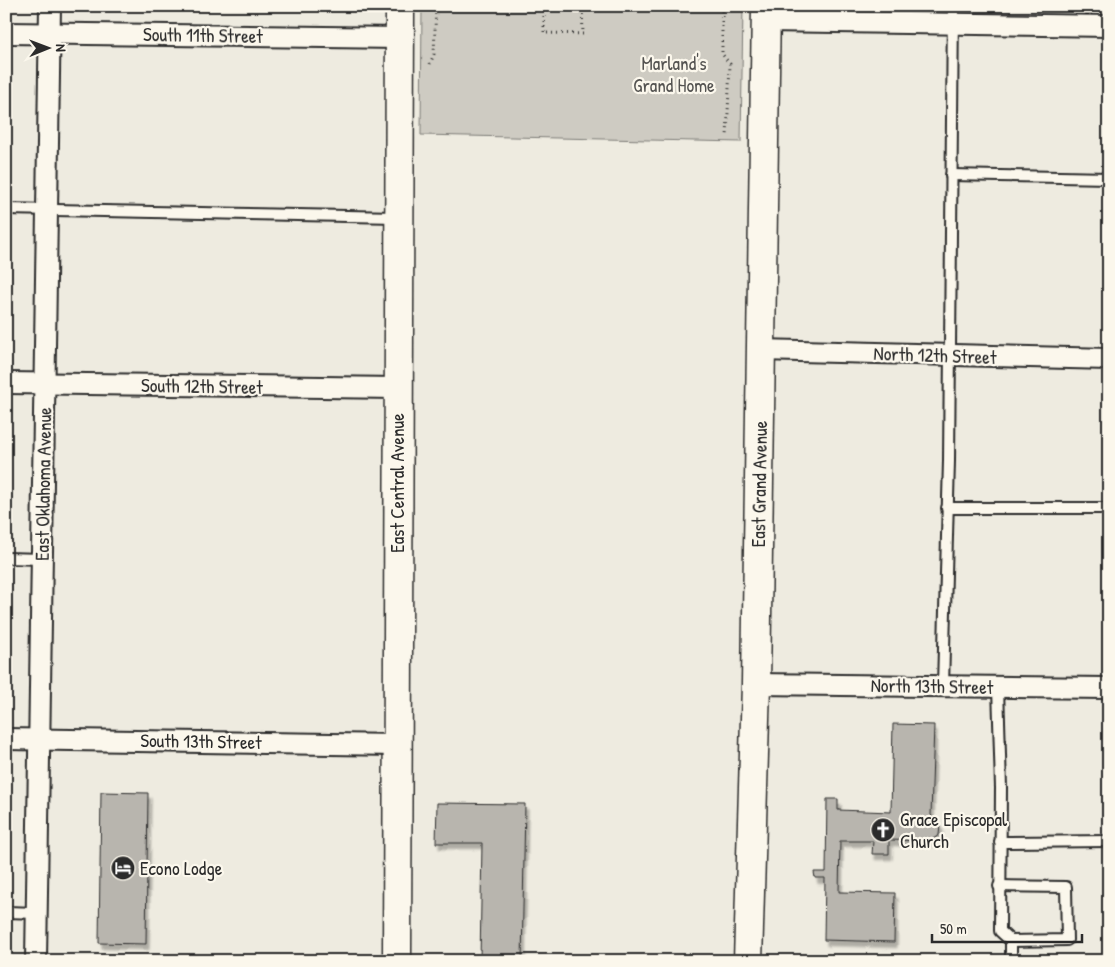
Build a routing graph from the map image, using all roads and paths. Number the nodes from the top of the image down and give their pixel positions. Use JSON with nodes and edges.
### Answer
{"nodes":[{"id":1,"x":50,"y":6,"type":"edge"},
{"id":2,"x":400,"y":6,"type":"edge"},
{"id":3,"x":436,"y":6,"type":"edge"},
{"id":4,"x":544,"y":6,"type":"edge"},
{"id":5,"x":582,"y":6,"type":"edge"},
{"id":6,"x":722,"y":6,"type":"edge"},
{"id":7,"x":766,"y":14,"type":"edge"},
{"id":8,"x":953,"y":15,"type":"edge"},
{"id":9,"x":1109,"y":26,"type":"edge"},
{"id":10,"x":6,"y":33,"type":"edge"},
{"id":11,"x":50,"y":33,"type":"junction"},
{"id":12,"x":400,"y":38,"type":"junction"},
{"id":13,"x":430,"y":64,"type":"dead end"},
{"id":14,"x":727,"y":138,"type":"dead end"},
{"id":15,"x":951,"y":175,"type":"junction"},
{"id":16,"x":1109,"y":178,"type":"edge"},
{"id":17,"x":6,"y":209,"type":"edge"},
{"id":18,"x":47,"y":209,"type":"junction"},
{"id":19,"x":398,"y":217,"type":"junction"},
{"id":20,"x":761,"y":350,"type":"junction"},
{"id":21,"x":950,"y":355,"type":"junction"},
{"id":22,"x":1109,"y":360,"type":"edge"},
{"id":23,"x":6,"y":383,"type":"edge"},
{"id":24,"x":45,"y":383,"type":"junction"},
{"id":25,"x":397,"y":388,"type":"junction"},
{"id":26,"x":948,"y":508,"type":"junction"},
{"id":27,"x":1109,"y":508,"type":"edge"},
{"id":28,"x":6,"y":558,"type":"edge"},
{"id":29,"x":42,"y":558,"type":"junction"},
{"id":30,"x":756,"y":684,"type":"junction"},
{"id":31,"x":943,"y":686,"type":"junction"},
{"id":32,"x":998,"y":687,"type":"junction"},
{"id":33,"x":1109,"y":688,"type":"edge"},
{"id":34,"x":6,"y":739,"type":"edge"},
{"id":35,"x":40,"y":739,"type":"junction"},
{"id":36,"x":397,"y":744,"type":"junction"},
{"id":37,"x":1109,"y":841,"type":"edge"},
{"id":38,"x":1000,"y":842,"type":"junction"},
{"id":39,"x":999,"y":886,"type":"junction"},
{"id":40,"x":6,"y":912,"type":"edge"},
{"id":41,"x":36,"y":913,"type":"junction"},
{"id":42,"x":1011,"y":941,"type":"junction"},
{"id":43,"x":36,"y":961,"type":"edge"},
{"id":44,"x":397,"y":961,"type":"edge"},
{"id":45,"x":748,"y":961,"type":"edge"},
{"id":46,"x":1011,"y":961,"type":"edge"}],
"edges":[{"from":1,"to":11,"type":"street","name":"East Oklahoma Avenue"},
{"from":2,"to":12,"type":"street","name":"East Central Avenue"},
{"from":3,"to":13,"type":"path"},
{"from":4,"to":5,"type":"path"},
{"from":6,"to":14,"type":"path"},
{"from":7,"to":8,"type":"street"},
{"from":7,"to":20,"type":"street","name":"East Grand Avenue"},
{"from":8,"to":9,"type":"street"},
{"from":8,"to":15,"type":"lane"},
{"from":10,"to":11,"type":"street","name":"South 11th Street"},
{"from":11,"to":12,"type":"street","name":"South 11th Street"},
{"from":11,"to":18,"type":"street","name":"East Oklahoma Avenue"},
{"from":12,"to":19,"type":"street","name":"East Central Avenue"},
{"from":15,"to":16,"type":"lane"},
{"from":15,"to":21,"type":"lane"},
{"from":17,"to":18,"type":"lane"},
{"from":18,"to":19,"type":"lane"},
{"from":18,"to":24,"type":"street","name":"East Oklahoma Avenue"},
{"from":19,"to":25,"type":"street","name":"East Central Avenue"},
{"from":20,"to":21,"type":"street","name":"North 12th Street"},
{"from":20,"to":30,"type":"street","name":"East Grand Avenue"},
{"from":21,"to":22,"type":"street","name":"North 12th Street"},
{"from":21,"to":26,"type":"lane"},
{"from":23,"to":24,"type":"street","name":"South 12th Street"},
{"from":24,"to":25,"type":"street","name":"South 12th Street"},
{"from":24,"to":29,"type":"street","name":"East Oklahoma Avenue"},
{"from":25,"to":36,"type":"street","name":"East Central Avenue"},
{"from":26,"to":27,"type":"lane"},
{"from":26,"to":31,"type":"lane"},
{"from":28,"to":29,"type":"lane"},
{"from":29,"to":35,"type":"street","name":"East Oklahoma Avenue"},
{"from":30,"to":31,"type":"street","name":"North 13th Street"},
{"from":30,"to":45,"type":"street","name":"East Grand Avenue"},
{"from":31,"to":32,"type":"street","name":"North 13th Street"},
{"from":32,"to":33,"type":"street","name":"North 13th Street"},
{"from":32,"to":38,"type":"lane"},
{"from":34,"to":35,"type":"street","name":"South 13th Street"},
{"from":35,"to":36,"type":"street","name":"South 13th Street"},
{"from":35,"to":41,"type":"street","name":"East Oklahoma Avenue"},
{"from":36,"to":44,"type":"street","name":"East Central Avenue"},
{"from":37,"to":38,"type":"lane"},
{"from":38,"to":39,"type":"lane"},
{"from":39,"to":42,"type":"lane"},
{"from":39,"to":42,"type":"lane"},
{"from":40,"to":41,"type":"lane"},
{"from":41,"to":43,"type":"street","name":"East Oklahoma Avenue"},
{"from":42,"to":46,"type":"lane"}]}
